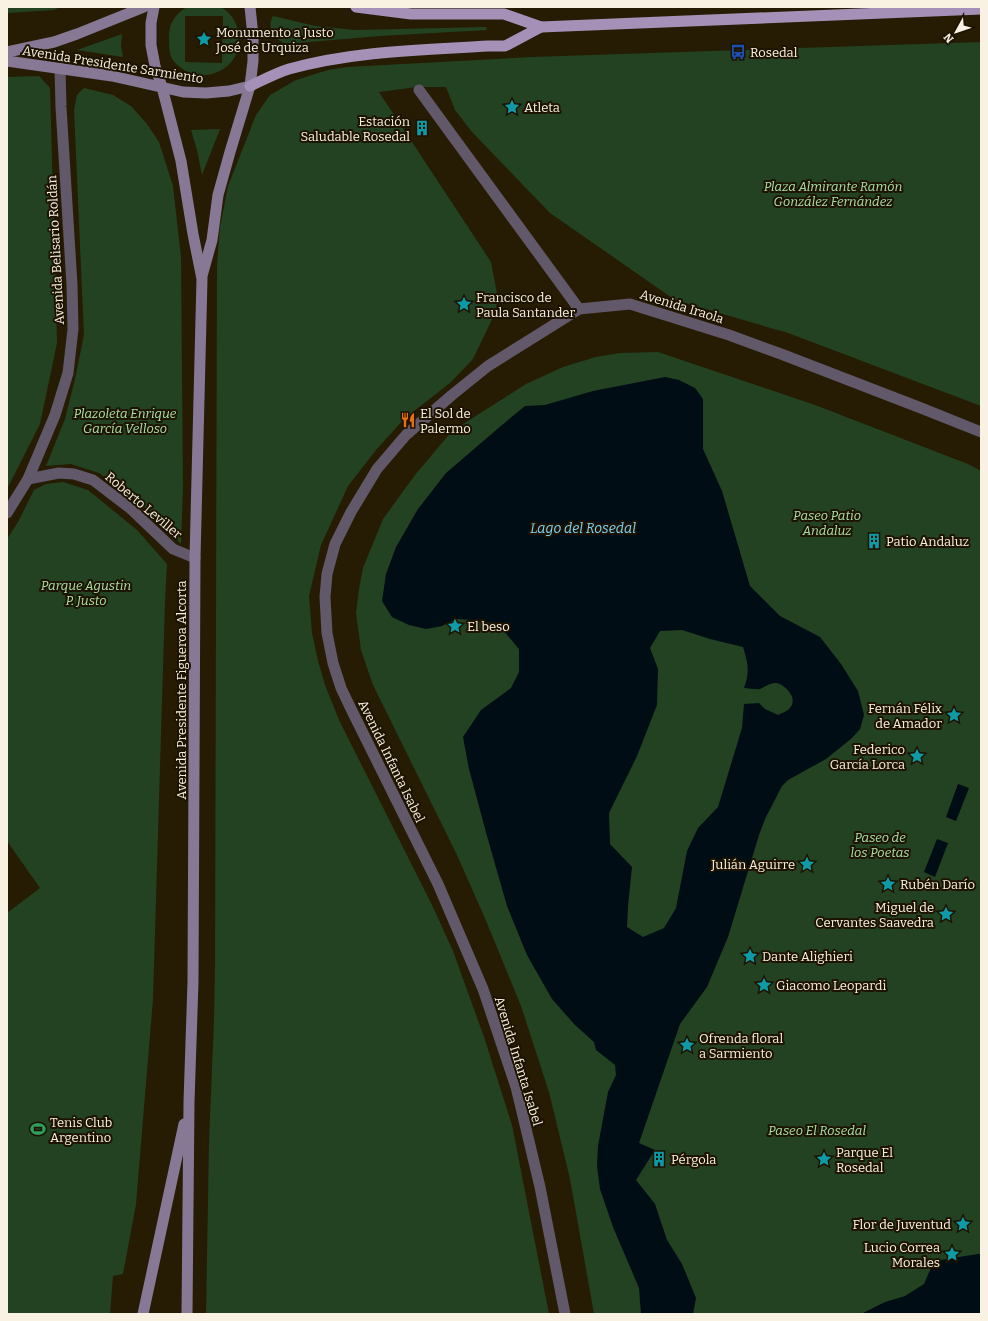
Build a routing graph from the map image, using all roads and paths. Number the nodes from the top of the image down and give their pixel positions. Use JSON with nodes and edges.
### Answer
{"nodes":[{"id":1,"x":144,"y":7,"type":"edge"},
{"id":2,"x":154,"y":7,"type":"edge"},
{"id":3,"x":250,"y":7,"type":"edge"},
{"id":4,"x":356,"y":7,"type":"edge"},
{"id":5,"x":981,"y":9,"type":"edge"},
{"id":6,"x":541,"y":27,"type":"junction"},
{"id":7,"x":7,"y":52,"type":"edge"},
{"id":8,"x":7,"y":61,"type":"edge"},
{"id":9,"x":60,"y":68,"type":"junction"},
{"id":10,"x":250,"y":86,"type":"junction"},
{"id":11,"x":162,"y":87,"type":"junction"},
{"id":12,"x":419,"y":90,"type":"dead end"},
{"id":13,"x":202,"y":279,"type":"junction"},
{"id":14,"x":579,"y":309,"type":"junction"},
{"id":15,"x":981,"y":432,"type":"edge"},
{"id":16,"x":28,"y":480,"type":"junction"},
{"id":17,"x":7,"y":513,"type":"edge"},
{"id":18,"x":195,"y":558,"type":"junction"},
{"id":19,"x":189,"y":1102,"type":"junction"},
{"id":20,"x":143,"y":1314,"type":"edge"},
{"id":21,"x":187,"y":1314,"type":"edge"},
{"id":22,"x":565,"y":1314,"type":"edge"}],
"edges":[{"from":1,"to":7,"type":"main road","name":"Avenida Presidente Sarmiento"},
{"from":2,"to":11,"type":"main road","name":"Avenida Presidente Figueroa Alcorta"},
{"from":3,"to":10,"type":"main road","name":"Avenida Presidente Figueroa Alcorta"},
{"from":4,"to":6,"type":"main road","name":"Avenida Presidente Sarmiento"},
{"from":5,"to":6,"type":"main road","name":"Avenida Presidente Sarmiento"},
{"from":6,"to":10,"type":"main road","name":"Avenida Presidente Sarmiento"},
{"from":8,"to":9,"type":"main road","name":"Avenida Presidente Sarmiento"},
{"from":9,"to":11,"type":"main road","name":"Avenida Presidente Sarmiento"},
{"from":9,"to":16,"type":"street","name":"Avenida Belisario Roldán"},
{"from":10,"to":11,"type":"main road","name":"Avenida Presidente Sarmiento"},
{"from":10,"to":13,"type":"main road","name":"Avenida Presidente Figueroa Alcorta"},
{"from":11,"to":13,"type":"main road","name":"Avenida Presidente Figueroa Alcorta"},
{"from":12,"to":14,"type":"street"},
{"from":13,"to":18,"type":"main road","name":"Avenida Presidente Figueroa Alcorta"},
{"from":14,"to":15,"type":"street","name":"Avenida Iraola"},
{"from":14,"to":22,"type":"street","name":"Avenida Infanta Isabel"},
{"from":16,"to":17,"type":"street","name":"Avenida Belisario Roldán"},
{"from":16,"to":18,"type":"street","name":"Roberto Leviller"},
{"from":18,"to":19,"type":"main road","name":"Avenida Presidente Figueroa Alcorta"},
{"from":19,"to":20,"type":"main road","name":"Avenida Presidente Figueroa Alcorta"},
{"from":19,"to":21,"type":"main road","name":"Avenida Presidente Figueroa Alcorta"}]}
